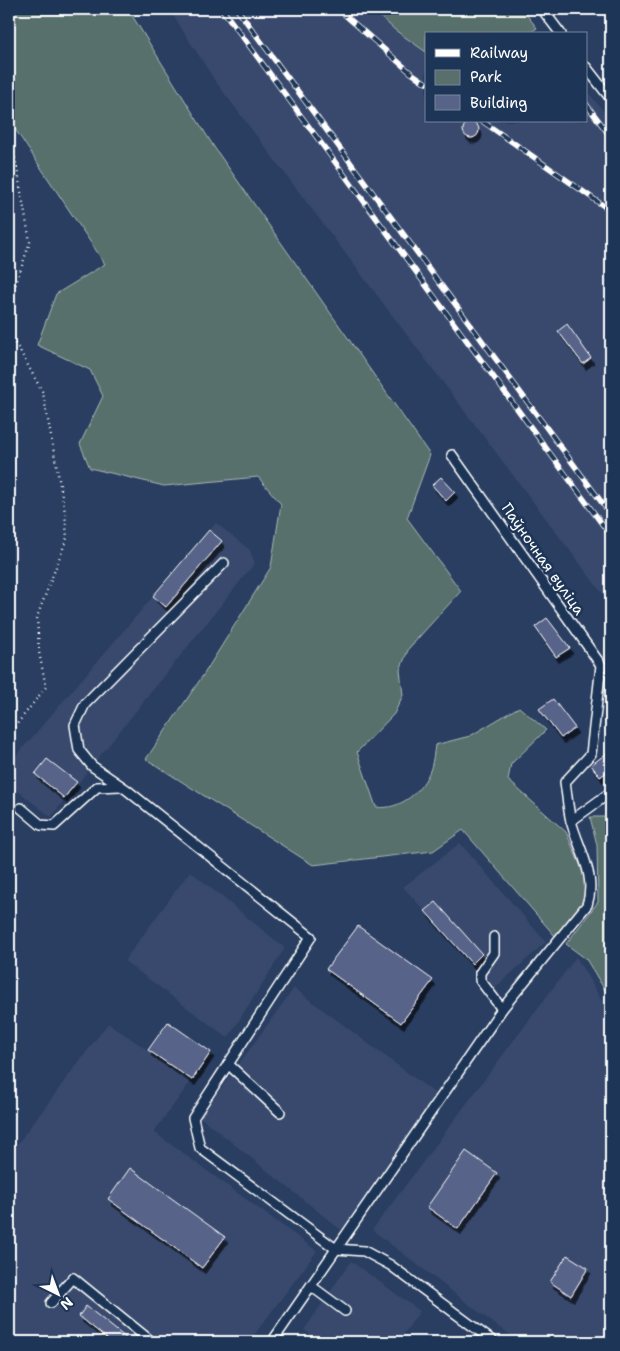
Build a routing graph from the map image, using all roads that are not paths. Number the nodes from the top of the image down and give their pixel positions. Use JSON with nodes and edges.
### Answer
{"nodes":[{"id":1,"x":542,"y":9,"type":"edge"},
{"id":2,"x":559,"y":32,"type":"edge"},
{"id":3,"x":588,"y":70,"type":"edge"},
{"id":4,"x":611,"y":99,"type":"edge"},
{"id":5,"x":452,"y":455,"type":"dead end"},
{"id":6,"x":224,"y":563,"type":"dead end"},
{"id":7,"x":120,"y":786,"type":"junction"},
{"id":8,"x":611,"y":792,"type":"edge"},
{"id":9,"x":21,"y":808,"type":"dead end"},
{"id":10,"x":571,"y":821,"type":"junction"},
{"id":11,"x":494,"y":937,"type":"dead end"},
{"id":12,"x":502,"y":1009,"type":"junction"},
{"id":13,"x":228,"y":1064,"type":"junction"},
{"id":14,"x":280,"y":1112,"type":"dead end"},
{"id":15,"x":336,"y":1249,"type":"junction"},
{"id":16,"x":311,"y":1286,"type":"junction"},
{"id":17,"x":51,"y":1303,"type":"dead end"},
{"id":18,"x":345,"y":1311,"type":"dead end"},
{"id":19,"x":152,"y":1342,"type":"edge"},
{"id":20,"x":272,"y":1342,"type":"edge"},
{"id":21,"x":494,"y":1342,"type":"edge"}],
"edges":[{"from":1,"to":2,"type":"lane"},
{"from":3,"to":4,"type":"lane"},
{"from":5,"to":10,"type":"lane","name":"Паўночная вуліца"},
{"from":6,"to":7,"type":"lane"},
{"from":7,"to":9,"type":"lane"},
{"from":7,"to":13,"type":"lane"},
{"from":8,"to":10,"type":"lane"},
{"from":10,"to":12,"type":"lane"},
{"from":11,"to":12,"type":"lane"},
{"from":12,"to":15,"type":"lane"},
{"from":13,"to":14,"type":"lane"},
{"from":13,"to":15,"type":"lane"},
{"from":15,"to":16,"type":"lane"},
{"from":15,"to":21,"type":"lane"},
{"from":16,"to":18,"type":"lane"},
{"from":16,"to":20,"type":"lane"},
{"from":17,"to":19,"type":"lane"}]}
